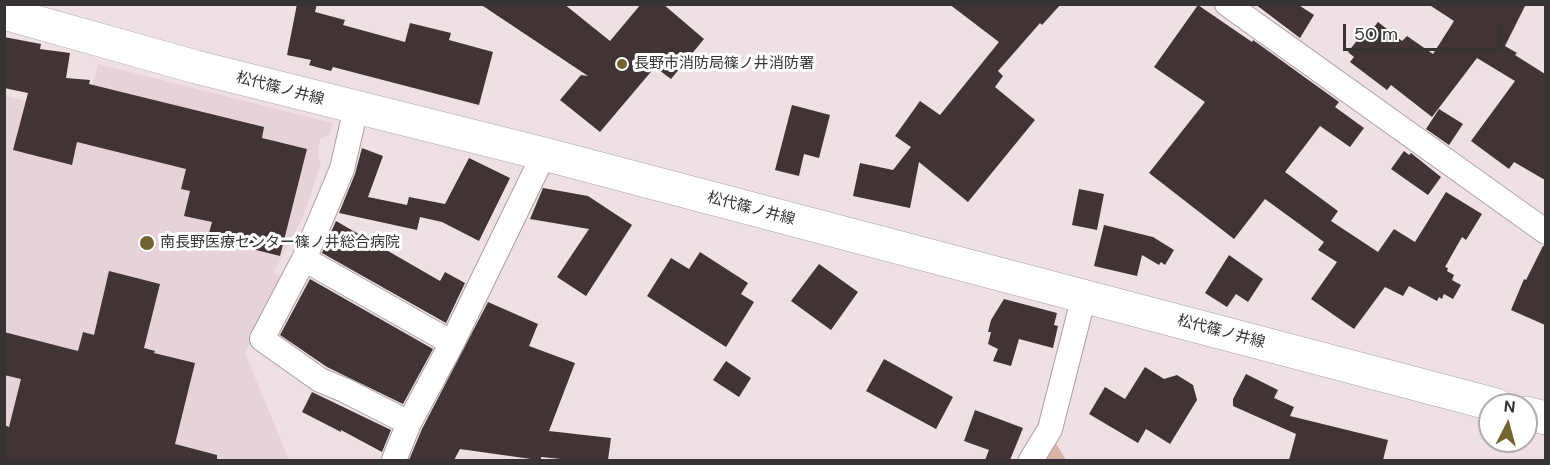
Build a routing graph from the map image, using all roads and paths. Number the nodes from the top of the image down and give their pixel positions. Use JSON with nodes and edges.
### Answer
{"nodes":[{"id":1,"x":1227,"y":4,"type":"edge"},
{"id":2,"x":4,"y":13,"type":"edge"},
{"id":3,"x":356,"y":108,"type":"junction"},
{"id":4,"x":544,"y":154,"type":"junction"},
{"id":5,"x":1545,"y":232,"type":"edge"},
{"id":6,"x":304,"y":260,"type":"junction"},
{"id":7,"x":1084,"y":296,"type":"junction"},
{"id":8,"x":452,"y":343,"type":"junction"},
{"id":9,"x":1478,"y":400,"type":"edge"},
{"id":10,"x":410,"y":423,"type":"junction"},
{"id":11,"x":394,"y":460,"type":"edge"},
{"id":12,"x":1030,"y":460,"type":"edge"}],
"edges":[{"from":1,"to":5,"type":"street"},
{"from":2,"to":3,"type":"main road","name":"松代篠ノ井線"},
{"from":3,"to":4,"type":"main road","name":"松代篠ノ井線"},
{"from":3,"to":6,"type":"street"},
{"from":4,"to":7,"type":"main road","name":"松代篠ノ井線"},
{"from":4,"to":8,"type":"street"},
{"from":6,"to":8,"type":"street"},
{"from":6,"to":10,"type":"street"},
{"from":7,"to":9,"type":"main road","name":"松代篠ノ井線"},
{"from":7,"to":12,"type":"street"},
{"from":8,"to":10,"type":"street"},
{"from":10,"to":11,"type":"street"}]}
